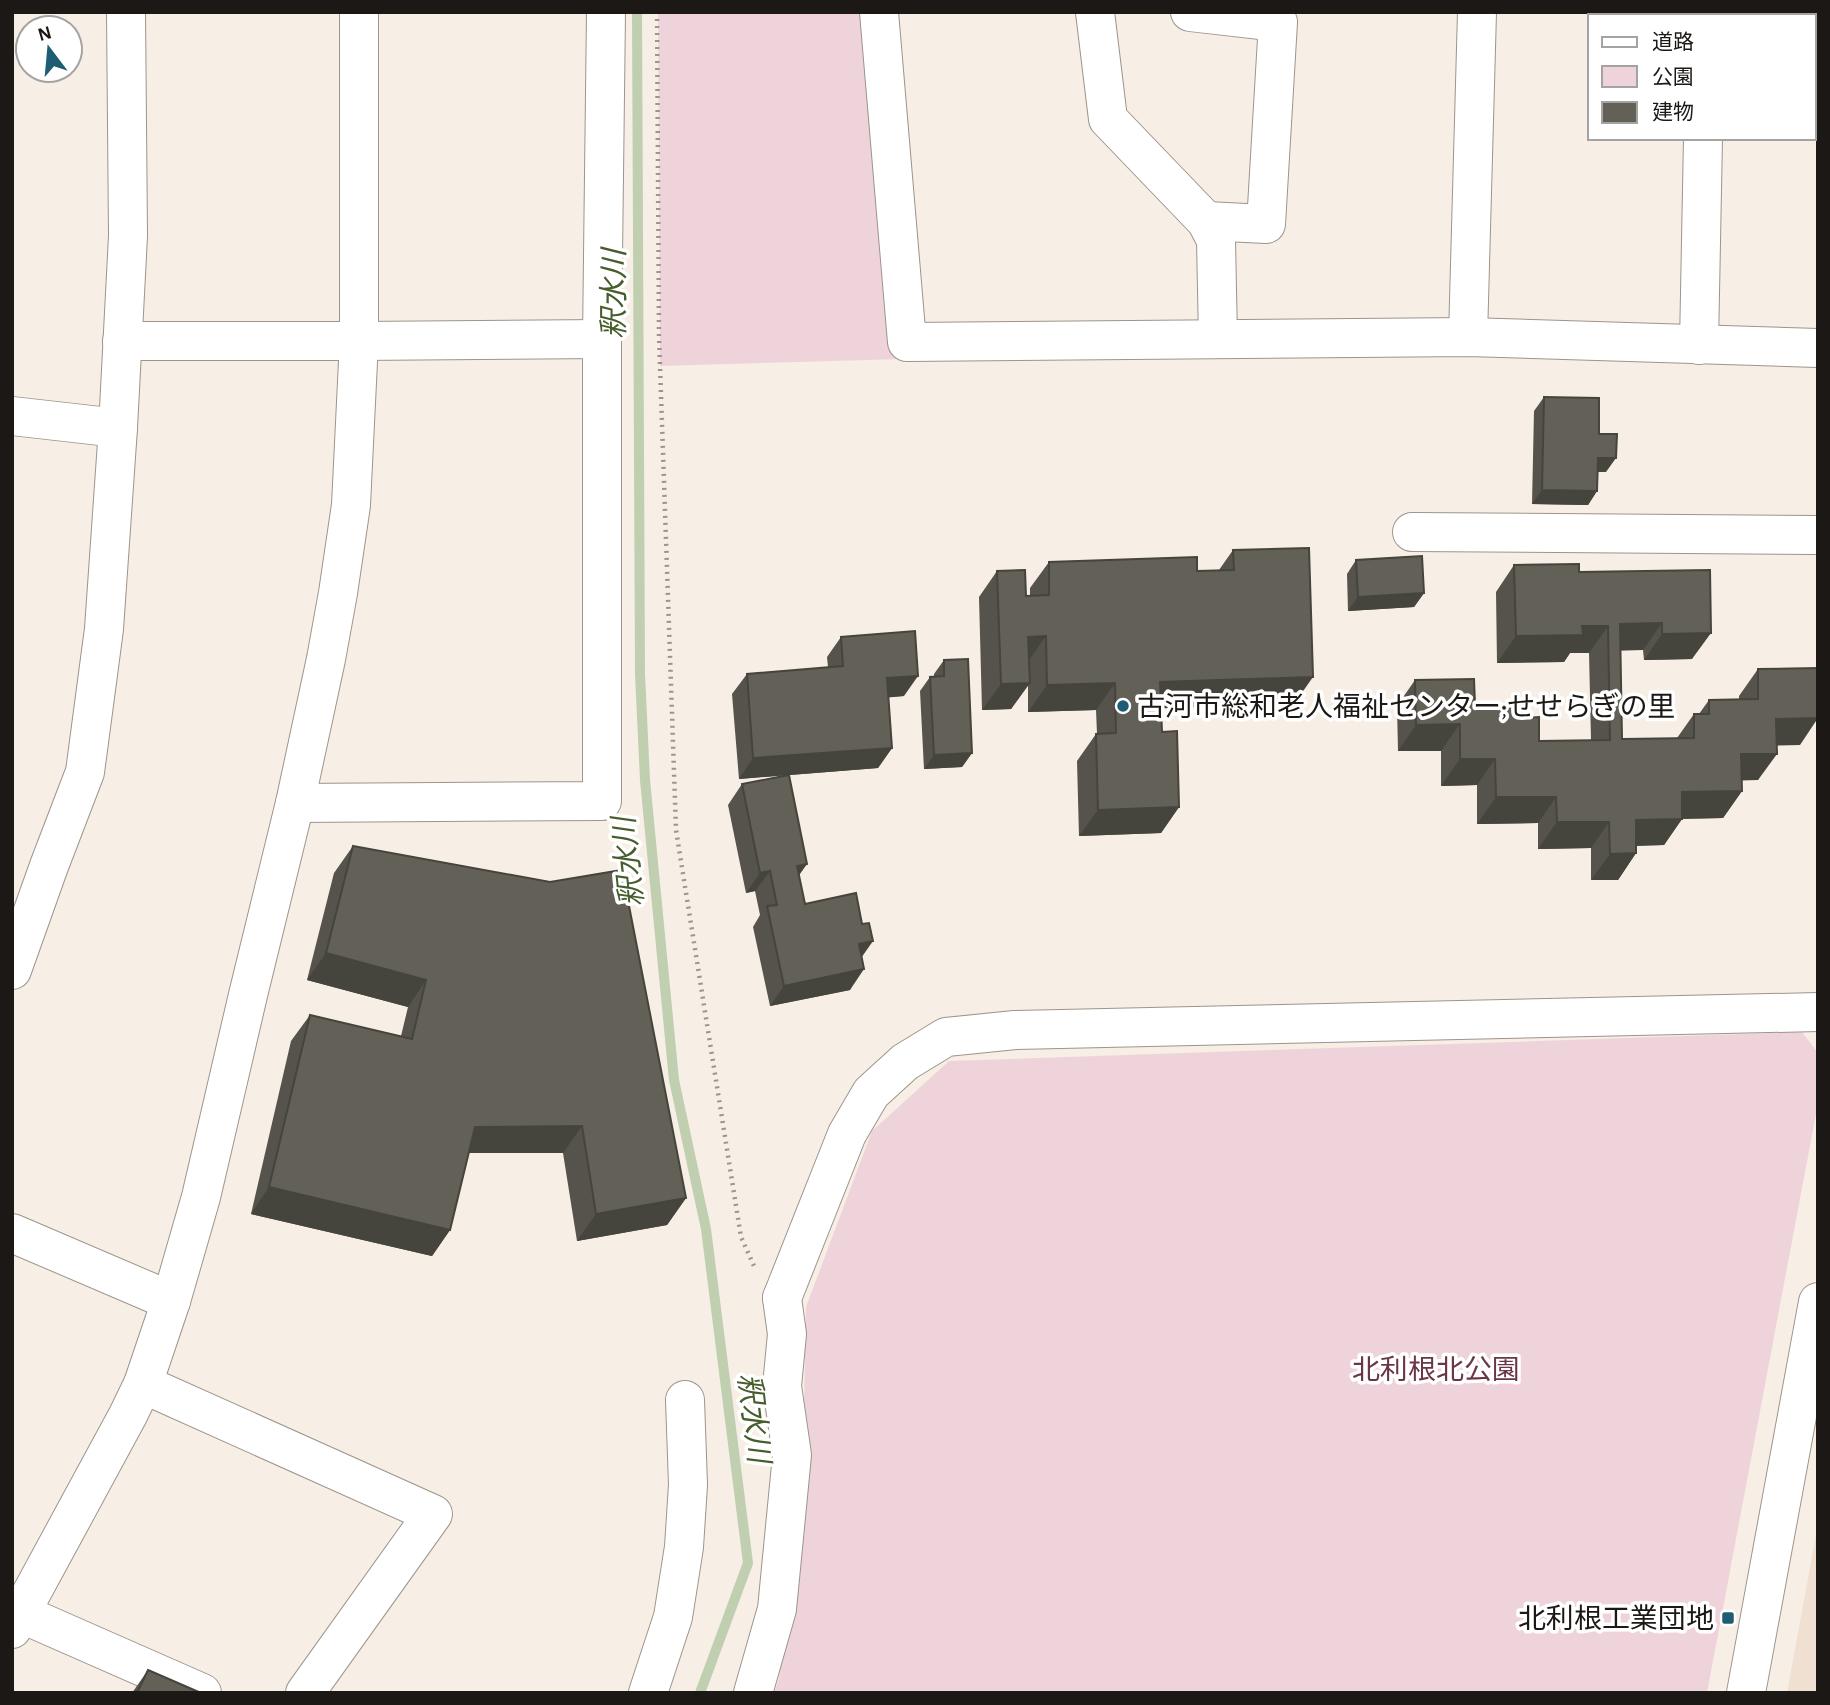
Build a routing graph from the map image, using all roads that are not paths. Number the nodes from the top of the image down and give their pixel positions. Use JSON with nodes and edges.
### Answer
{"nodes":[{"id":1,"x":126,"y":12,"type":"edge"},
{"id":2,"x":359,"y":12,"type":"edge"},
{"id":3,"x":606,"y":12,"type":"edge"},
{"id":4,"x":879,"y":12,"type":"edge"},
{"id":5,"x":1096,"y":12,"type":"edge"},
{"id":6,"x":1190,"y":12,"type":"edge"},
{"id":7,"x":1477,"y":12,"type":"edge"},
{"id":8,"x":1703,"y":140,"type":"edge"},
{"id":9,"x":1206,"y":221,"type":"junction"},
{"id":10,"x":1468,"y":337,"type":"junction"},
{"id":11,"x":602,"y":339,"type":"junction"},
{"id":12,"x":1218,"y":339,"type":"junction"},
{"id":13,"x":122,"y":341,"type":"junction"},
{"id":14,"x":359,"y":341,"type":"junction"},
{"id":15,"x":1699,"y":345,"type":"junction"},
{"id":16,"x":1818,"y":348,"type":"edge"},
{"id":17,"x":12,"y":416,"type":"edge"},
{"id":18,"x":118,"y":428,"type":"junction"},
{"id":19,"x":1412,"y":532,"type":"dead end"},
{"id":20,"x":1818,"y":535,"type":"edge"},
{"id":21,"x":295,"y":803,"type":"junction"},
{"id":22,"x":12,"y":970,"type":"edge"},
{"id":23,"x":1818,"y":1012,"type":"edge"},
{"id":24,"x":12,"y":1233,"type":"edge"},
{"id":25,"x":171,"y":1301,"type":"junction"},
{"id":26,"x":1818,"y":1302,"type":"edge"},
{"id":27,"x":143,"y":1384,"type":"junction"},
{"id":28,"x":685,"y":1400,"type":"dead end"},
{"id":29,"x":16,"y":1621,"type":"edge"},
{"id":30,"x":202,"y":1693,"type":"edge"},
{"id":31,"x":305,"y":1693,"type":"edge"},
{"id":32,"x":648,"y":1693,"type":"edge"},
{"id":33,"x":753,"y":1693,"type":"edge"},
{"id":34,"x":1746,"y":1693,"type":"edge"}],
"edges":[{"from":1,"to":13,"type":"street"},
{"from":2,"to":14,"type":"street"},
{"from":3,"to":11,"type":"street"},
{"from":4,"to":12,"type":"street"},
{"from":5,"to":9,"type":"street"},
{"from":6,"to":9,"type":"street"},
{"from":7,"to":10,"type":"street"},
{"from":8,"to":15,"type":"street"},
{"from":9,"to":12,"type":"street"},
{"from":10,"to":12,"type":"street"},
{"from":10,"to":15,"type":"street"},
{"from":11,"to":14,"type":"street"},
{"from":11,"to":21,"type":"street"},
{"from":13,"to":14,"type":"street"},
{"from":13,"to":18,"type":"street"},
{"from":14,"to":21,"type":"street"},
{"from":15,"to":16,"type":"street"},
{"from":17,"to":18,"type":"street"},
{"from":18,"to":22,"type":"street"},
{"from":19,"to":20,"type":"street"},
{"from":21,"to":25,"type":"street"},
{"from":23,"to":33,"type":"street"},
{"from":24,"to":25,"type":"street"},
{"from":25,"to":27,"type":"street"},
{"from":26,"to":34,"type":"street"},
{"from":27,"to":29,"type":"street"},
{"from":27,"to":31,"type":"street"},
{"from":28,"to":32,"type":"street"},
{"from":29,"to":30,"type":"street"}]}
